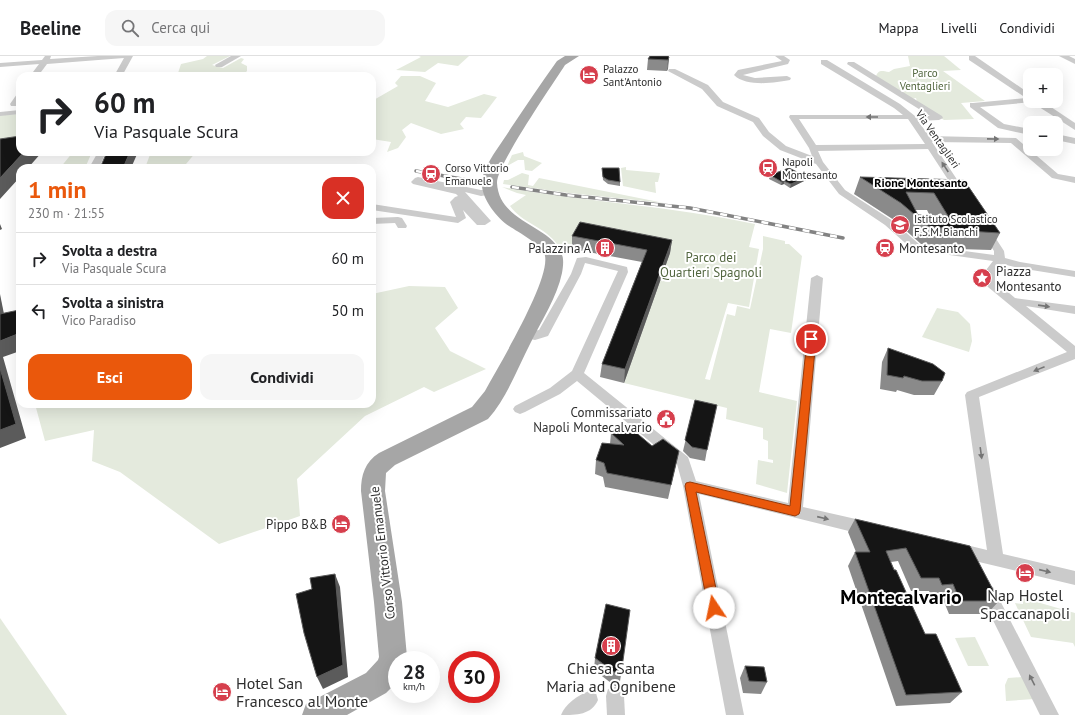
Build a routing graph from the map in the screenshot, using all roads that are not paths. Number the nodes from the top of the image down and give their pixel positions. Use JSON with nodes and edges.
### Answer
{"nodes":[{"id":1,"x":129,"y":56,"type":"edge"},
{"id":2,"x":237,"y":56,"type":"edge"},
{"id":3,"x":573,"y":56,"type":"edge"},
{"id":4,"x":779,"y":56,"type":"edge"},
{"id":5,"x":1063,"y":56,"type":"edge"},
{"id":6,"x":972,"y":58,"type":"dead end"},
{"id":7,"x":47,"y":59,"type":"edge"},
{"id":8,"x":824,"y":62,"type":"dead end"},
{"id":9,"x":860,"y":62,"type":"dead end"},
{"id":10,"x":1075,"y":62,"type":"edge"},
{"id":11,"x":852,"y":64,"type":"junction"},
{"id":12,"x":0,"y":65,"type":"edge"},
{"id":13,"x":219,"y":65,"type":"dead end"},
{"id":14,"x":835,"y":69,"type":"junction"},
{"id":15,"x":672,"y":71,"type":"dead end"},
{"id":16,"x":37,"y":72,"type":"edge"},
{"id":17,"x":120,"y":72,"type":"edge"},
{"id":18,"x":787,"y":78,"type":"dead end"},
{"id":19,"x":1023,"y":93,"type":"edge"},
{"id":20,"x":1023,"y":99,"type":"edge"},
{"id":21,"x":16,"y":101,"type":"edge"},
{"id":22,"x":14,"y":104,"type":"dead end"},
{"id":23,"x":1046,"y":108,"type":"edge"},
{"id":24,"x":16,"y":112,"type":"edge"},
{"id":25,"x":0,"y":114,"type":"edge"},
{"id":26,"x":911,"y":118,"type":"junction"},
{"id":27,"x":1004,"y":127,"type":"junction"},
{"id":28,"x":1023,"y":128,"type":"edge"},
{"id":29,"x":1072,"y":128,"type":"edge"},
{"id":30,"x":1023,"y":131,"type":"edge"},
{"id":31,"x":1063,"y":138,"type":"edge"},
{"id":32,"x":1075,"y":141,"type":"edge"},
{"id":33,"x":929,"y":142,"type":"junction"},
{"id":34,"x":813,"y":148,"type":"junction"},
{"id":35,"x":819,"y":162,"type":"junction"},
{"id":36,"x":1075,"y":180,"type":"edge"},
{"id":37,"x":491,"y":192,"type":"junction"},
{"id":38,"x":964,"y":198,"type":"edge"},
{"id":39,"x":376,"y":208,"type":"edge"},
{"id":40,"x":376,"y":221,"type":"edge"},
{"id":41,"x":982,"y":225,"type":"edge"},
{"id":42,"x":402,"y":226,"type":"dead end"},
{"id":43,"x":1000,"y":260,"type":"junction"},
{"id":44,"x":1075,"y":274,"type":"edge"},
{"id":45,"x":817,"y":278,"type":"dead end"},
{"id":46,"x":1017,"y":304,"type":"junction"},
{"id":47,"x":1075,"y":310,"type":"edge"},
{"id":48,"x":525,"y":334,"type":"junction"},
{"id":49,"x":1075,"y":353,"type":"edge"},
{"id":50,"x":577,"y":374,"type":"junction"},
{"id":51,"x":520,"y":409,"type":"dead end"},
{"id":52,"x":690,"y":486,"type":"junction"},
{"id":53,"x":795,"y":511,"type":"junction"},
{"id":54,"x":882,"y":532,"type":"edge"},
{"id":55,"x":943,"y":546,"type":"edge"},
{"id":56,"x":966,"y":552,"type":"junction"},
{"id":57,"x":996,"y":559,"type":"junction"},
{"id":58,"x":1075,"y":578,"type":"edge"},
{"id":59,"x":615,"y":696,"type":"dead end"},
{"id":60,"x":589,"y":700,"type":"dead end"},
{"id":61,"x":317,"y":715,"type":"edge"},
{"id":62,"x":570,"y":715,"type":"edge"},
{"id":63,"x":616,"y":715,"type":"edge"},
{"id":64,"x":734,"y":715,"type":"edge"},
{"id":65,"x":1050,"y":715,"type":"edge"}],
"edges":[{"from":1,"to":7,"type":"street"},
{"from":1,"to":17,"type":"street"},
{"from":2,"to":13,"type":"street"},
{"from":3,"to":37,"type":"main road"},
{"from":4,"to":18,"type":"street"},
{"from":5,"to":10,"type":"street"},
{"from":6,"to":19,"type":"street"},
{"from":7,"to":12,"type":"street"},
{"from":7,"to":16,"type":"street"},
{"from":8,"to":14,"type":"street","name":"Via Ventaglieri"},
{"from":9,"to":11,"type":"street"},
{"from":11,"to":14,"type":"street"},
{"from":11,"to":26,"type":"street"},
{"from":14,"to":26,"type":"street","name":"Via Ventaglieri"},
{"from":15,"to":35,"type":"street"},
{"from":20,"to":27,"type":"street"},
{"from":21,"to":22,"type":"street"},
{"from":23,"to":29,"type":"street"},
{"from":24,"to":25,"type":"street"},
{"from":26,"to":33,"type":"street","name":"Via Ventaglieri"},
{"from":26,"to":34,"type":"street","one_way":true},
{"from":27,"to":28,"type":"street"},
{"from":27,"to":30,"type":"street"},
{"from":31,"to":32,"type":"street"},
{"from":33,"to":34,"type":"street"},
{"from":33,"to":36,"type":"street","one_way":true},
{"from":38,"to":33,"type":"street","name":"Via Ventaglieri","one_way":true},
{"from":34,"to":35,"type":"street"},
{"from":35,"to":43,"type":"street"},
{"from":37,"to":39,"type":"street"},
{"from":37,"to":48,"type":"main road","name":"Corso Vittorio Emanuele"},
{"from":40,"to":42,"type":"street"},
{"from":41,"to":43,"type":"street"},
{"from":43,"to":44,"type":"street"},
{"from":43,"to":46,"type":"street"},
{"from":45,"to":53,"type":"street"},
{"from":46,"to":47,"type":"street","one_way":true},
{"from":46,"to":49,"type":"street"},
{"from":48,"to":50,"type":"street"},
{"from":48,"to":61,"type":"main road","name":"Corso Vittorio Emanuele"},
{"from":49,"to":57,"type":"street","one_way":true},
{"from":50,"to":51,"type":"street"},
{"from":50,"to":52,"type":"street"},
{"from":52,"to":53,"type":"street"},
{"from":52,"to":64,"type":"street"},
{"from":53,"to":54,"type":"street","one_way":true},
{"from":55,"to":56,"type":"street"},
{"from":56,"to":57,"type":"street"},
{"from":65,"to":56,"type":"street","one_way":true},
{"from":57,"to":58,"type":"street","one_way":true},
{"from":59,"to":63,"type":"street"},
{"from":60,"to":62,"type":"street"}]}
